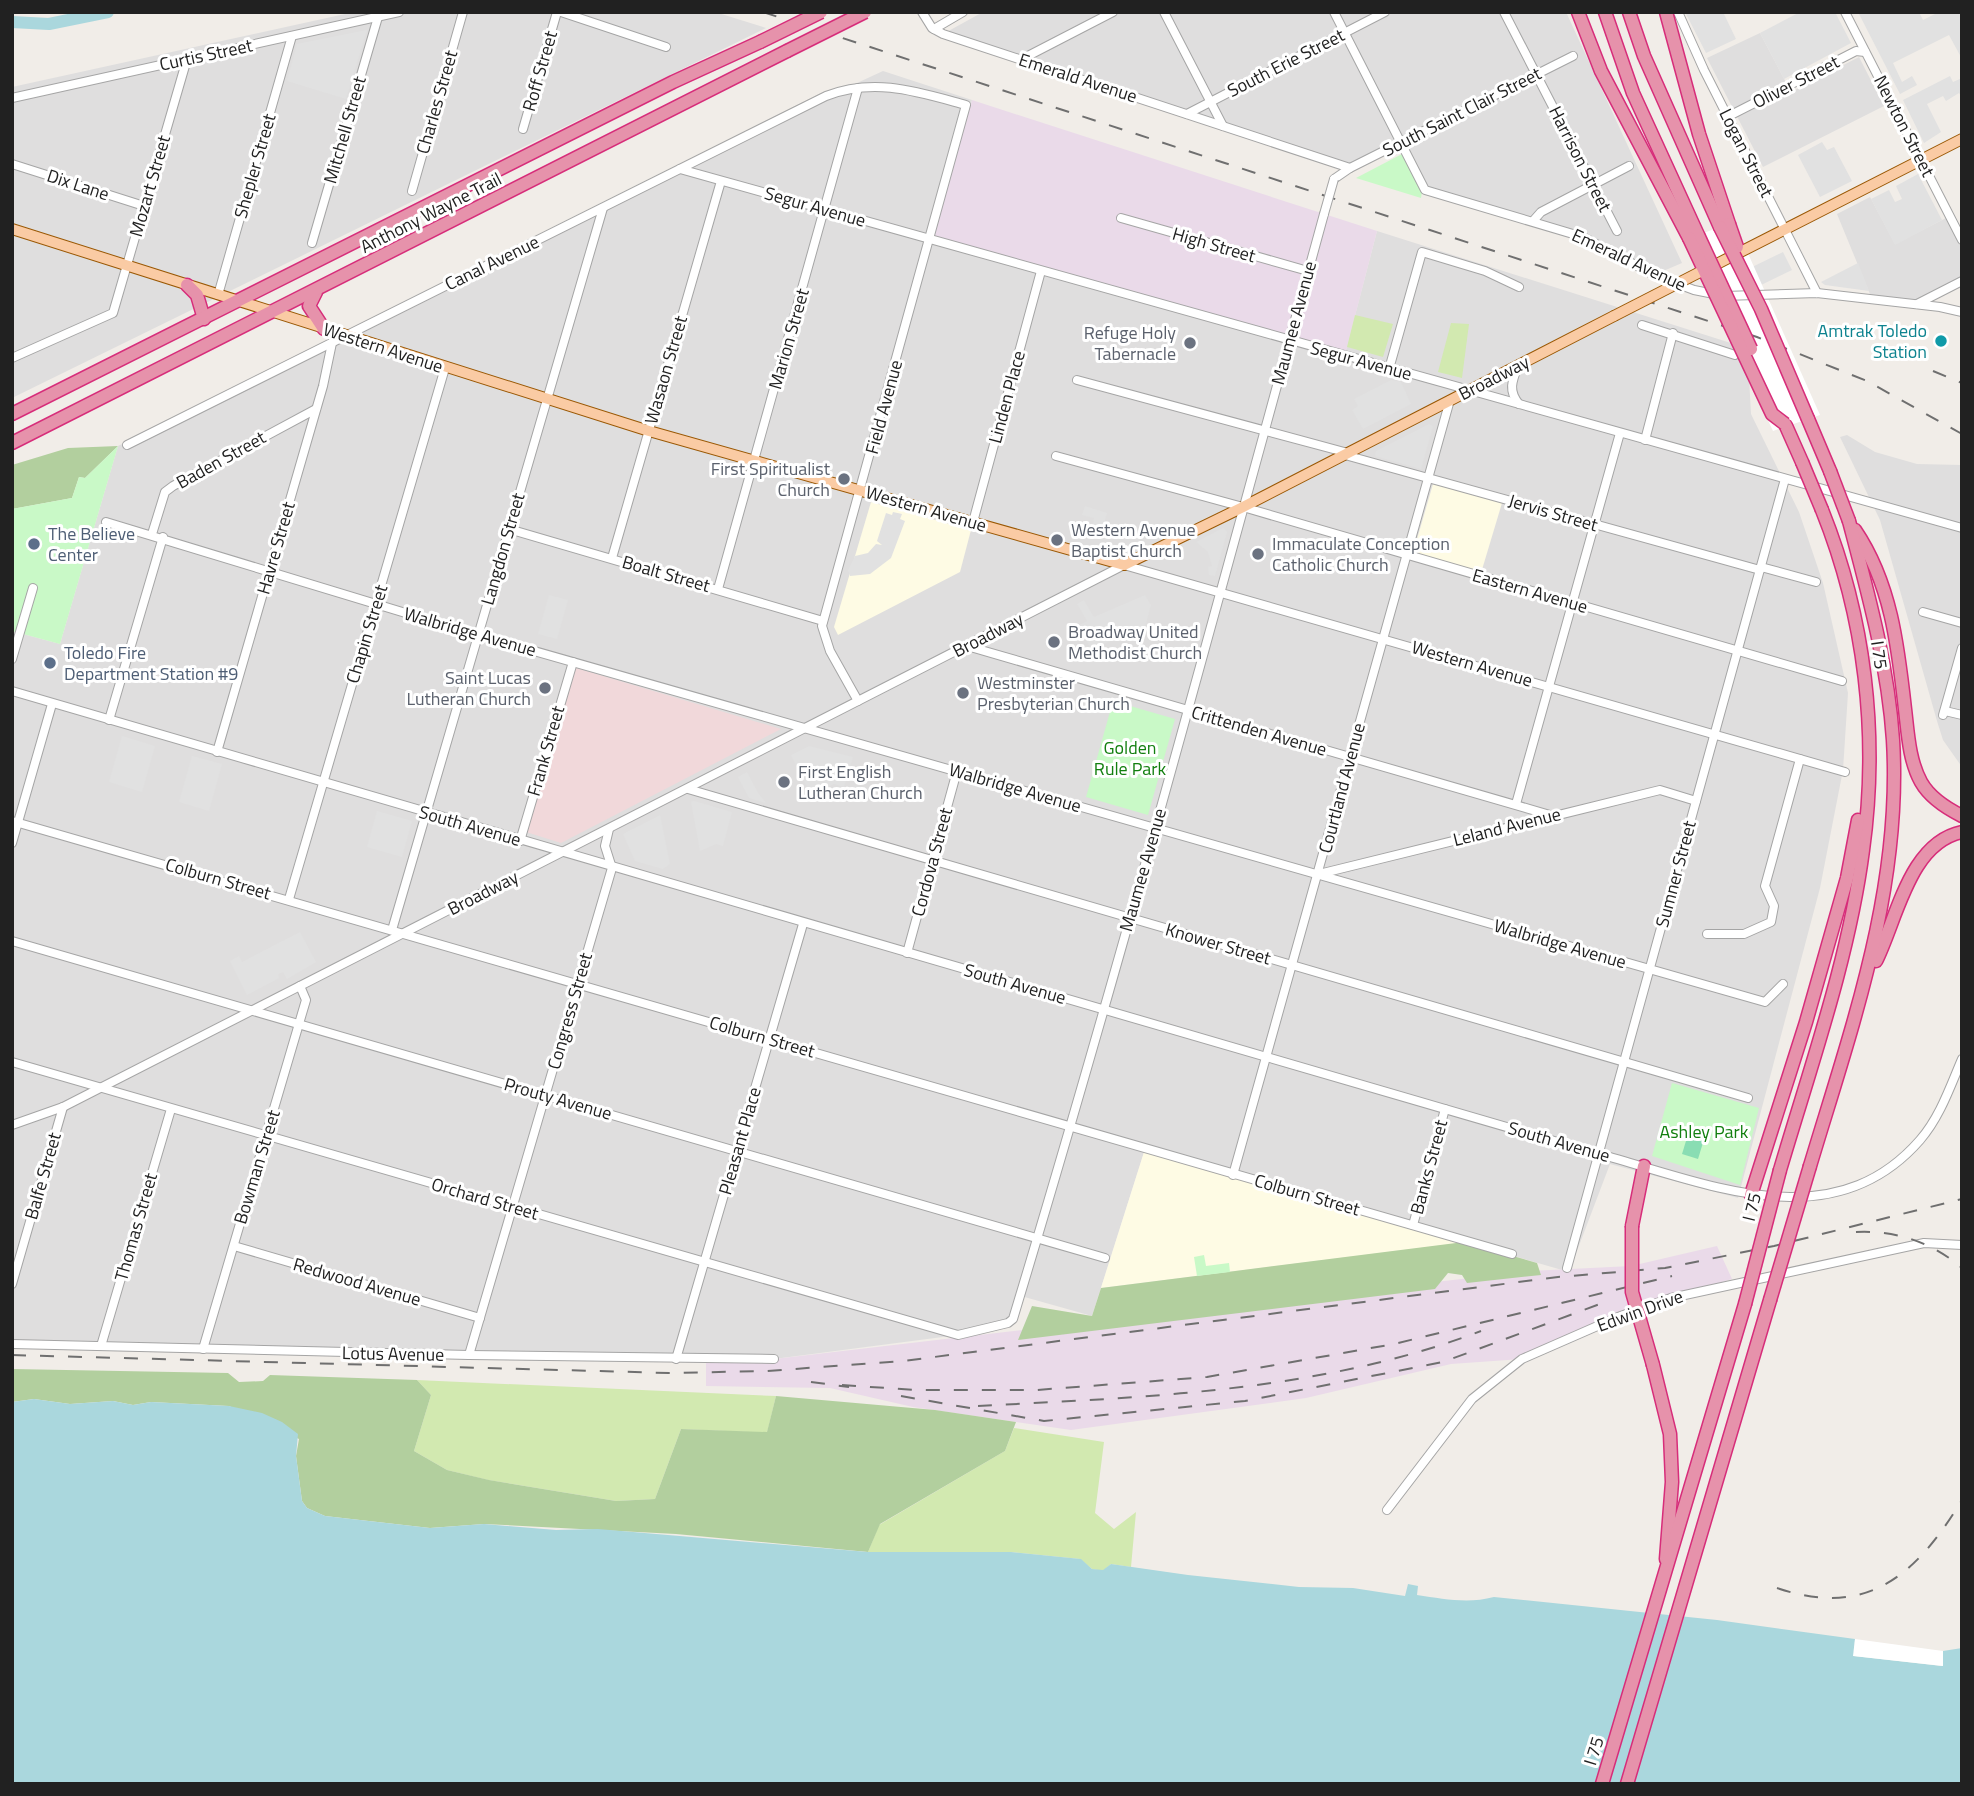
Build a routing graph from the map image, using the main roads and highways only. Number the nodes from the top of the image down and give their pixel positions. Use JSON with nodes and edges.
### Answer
{"nodes":[{"id":1,"x":821,"y":12,"type":"edge"},
{"id":2,"x":865,"y":12,"type":"edge"},
{"id":3,"x":1578,"y":12,"type":"edge"},
{"id":4,"x":1605,"y":12,"type":"edge"},
{"id":5,"x":1629,"y":12,"type":"edge"},
{"id":6,"x":1666,"y":12,"type":"edge"},
{"id":7,"x":1962,"y":139,"type":"edge"},
{"id":8,"x":1724,"y":225,"type":"junction"},
{"id":9,"x":12,"y":229,"type":"edge"},
{"id":10,"x":1693,"y":236,"type":"junction"},
{"id":11,"x":187,"y":285,"type":"junction"},
{"id":12,"x":316,"y":292,"type":"junction"},
{"id":13,"x":238,"y":302,"type":"junction"},
{"id":14,"x":274,"y":313,"type":"junction"},
{"id":15,"x":204,"y":318,"type":"junction"},
{"id":16,"x":324,"y":329,"type":"junction"},
{"id":17,"x":12,"y":415,"type":"edge"},
{"id":18,"x":12,"y":443,"type":"edge"},
{"id":19,"x":1849,"y":521,"type":"junction"},
{"id":20,"x":1124,"y":565,"type":"joint"},
{"id":21,"x":1868,"y":718,"type":"junction"},
{"id":22,"x":1962,"y":816,"type":"edge"},
{"id":23,"x":1962,"y":832,"type":"edge"},
{"id":24,"x":1867,"y":976,"type":"junction"},
{"id":25,"x":1644,"y":1166,"type":"road end"},
{"id":26,"x":1751,"y":1195,"type":"road end"},
{"id":27,"x":1665,"y":1581,"type":"junction"},
{"id":28,"x":1602,"y":1784,"type":"edge"},
{"id":29,"x":1627,"y":1784,"type":"edge"}],
"edges":[{"from":1,"to":13,"type":"highway","name":"Anthony Wayne Trail","bridge":true},
{"from":2,"to":12,"type":"highway","name":"Anthony Wayne Trail","bridge":true},
{"from":3,"to":10,"type":"highway"},
{"from":4,"to":10,"type":"highway","number":"I 75"},
{"from":5,"to":8,"type":"highway"},
{"from":6,"to":8,"type":"highway"},
{"from":7,"to":20,"type":"main road","name":"Broadway","bridge":true},
{"from":8,"to":19,"type":"highway","number":"I 75","bridge":true},
{"from":9,"to":11,"type":"main road","name":"Western Avenue"},
{"from":10,"to":21,"type":"highway","name":"I 75","number":"I 75","bridge":true},
{"from":11,"to":13,"type":"main road","name":"Western Avenue"},
{"from":11,"to":15,"type":"highway"},
{"from":12,"to":14,"type":"highway","name":"Anthony Wayne Trail"},
{"from":12,"to":16,"type":"highway"},
{"from":13,"to":14,"type":"main road","name":"Western Avenue"},
{"from":13,"to":15,"type":"highway","name":"Anthony Wayne Trail"},
{"from":14,"to":16,"type":"main road","name":"Western Avenue"},
{"from":14,"to":18,"type":"highway","name":"Anthony Wayne Trail"},
{"from":15,"to":17,"type":"highway","name":"Anthony Wayne Trail"},
{"from":16,"to":20,"type":"main road","name":"Western Avenue"},
{"from":19,"to":22,"type":"highway"},
{"from":19,"to":24,"type":"highway","number":"I 75"},
{"from":21,"to":26,"type":"highway"},
{"from":21,"to":27,"type":"highway","name":"I 75","number":"I 75","bridge":true},
{"from":23,"to":24,"type":"highway"},
{"from":24,"to":29,"type":"highway","number":"I 75","bridge":true},
{"from":25,"to":27,"type":"highway","bridge":true},
{"from":27,"to":28,"type":"highway","name":"I 75","number":"I 75"}]}
